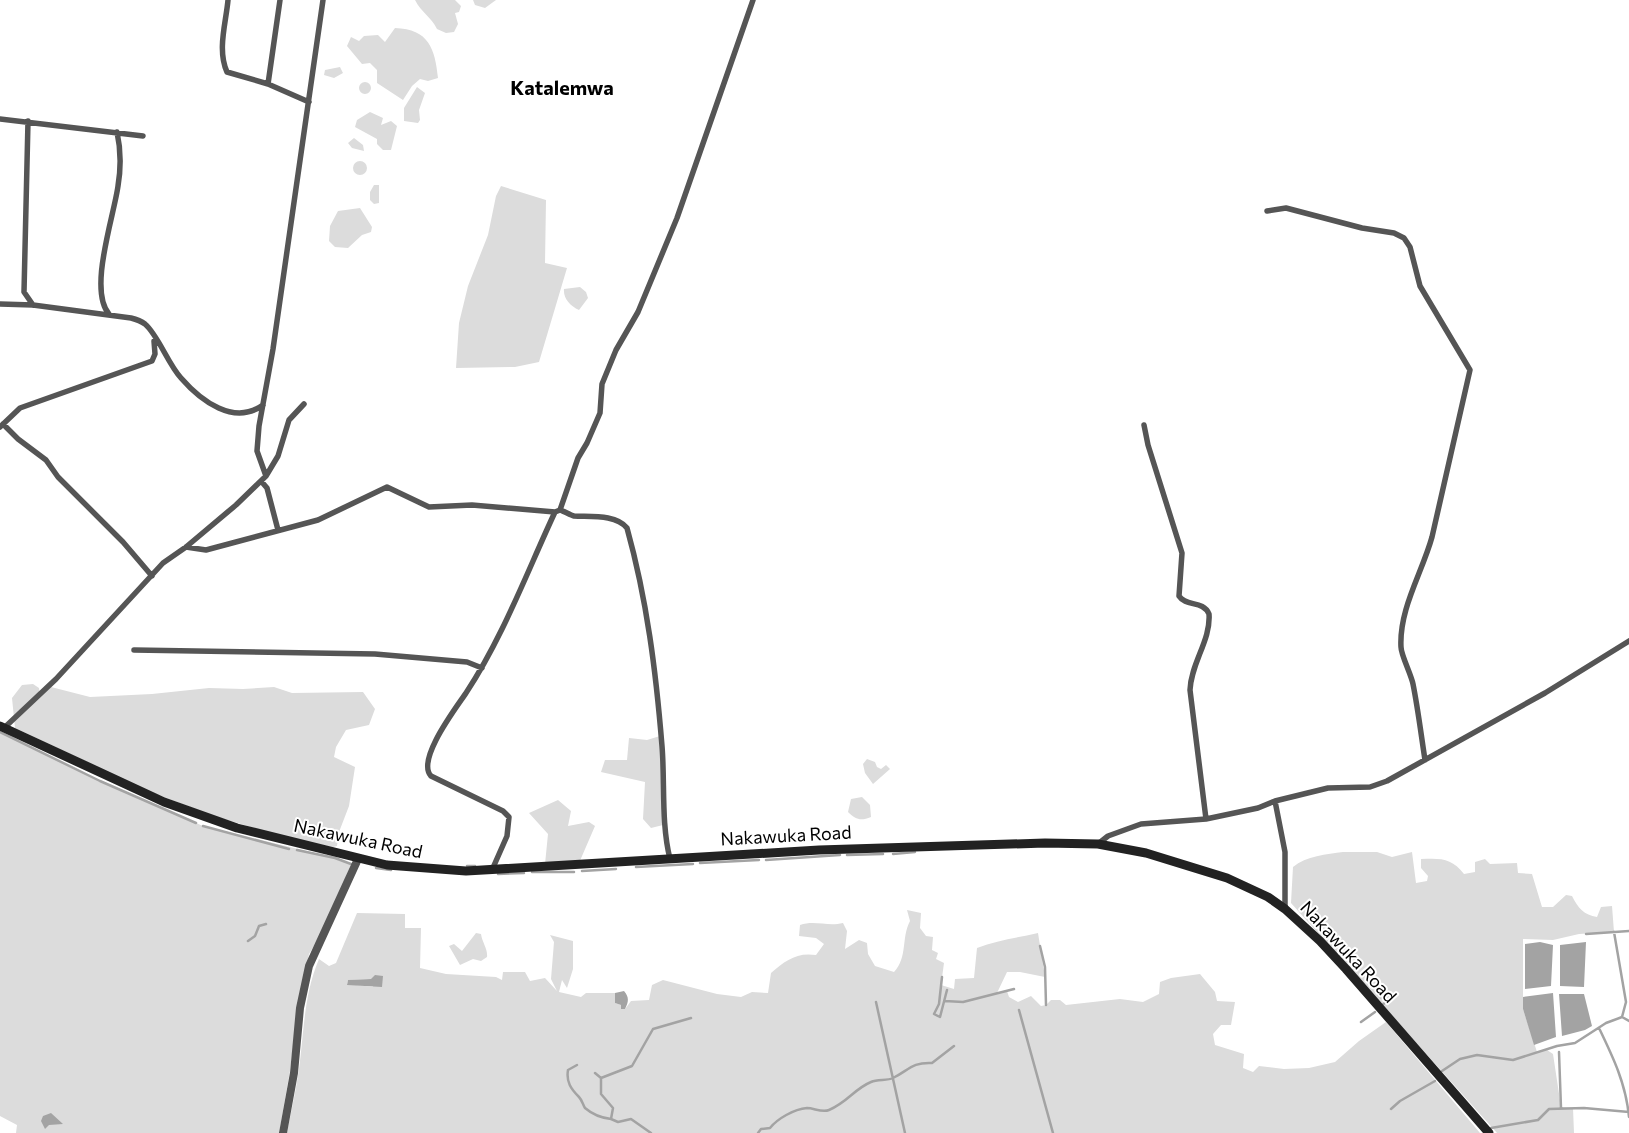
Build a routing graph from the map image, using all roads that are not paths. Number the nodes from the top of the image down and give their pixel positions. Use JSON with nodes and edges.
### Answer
{"nodes":[{"id":1,"x":228,"y":0,"type":"edge"},
{"id":2,"x":280,"y":0,"type":"edge"},
{"id":3,"x":324,"y":0,"type":"edge"},
{"id":4,"x":753,"y":1,"type":"edge"},
{"id":5,"x":268,"y":84,"type":"junction"},
{"id":6,"x":309,"y":102,"type":"junction"},
{"id":7,"x":0,"y":119,"type":"edge"},
{"id":8,"x":28,"y":121,"type":"junction"},
{"id":9,"x":117,"y":132,"type":"junction"},
{"id":10,"x":143,"y":136,"type":"dead end"},
{"id":11,"x":1266,"y":211,"type":"dead end"},
{"id":12,"x":24,"y":292,"type":"junction"},
{"id":13,"x":14,"y":303,"type":"junction"},
{"id":14,"x":101,"y":303,"type":"junction"},
{"id":15,"x":0,"y":304,"type":"edge"},
{"id":16,"x":33,"y":305,"type":"junction"},
{"id":17,"x":93,"y":312,"type":"junction"},
{"id":18,"x":109,"y":314,"type":"junction"},
{"id":19,"x":154,"y":339,"type":"junction"},
{"id":20,"x":304,"y":404,"type":"dead end"},
{"id":21,"x":263,"y":405,"type":"junction"},
{"id":22,"x":249,"y":413,"type":"junction"},
{"id":23,"x":260,"y":423,"type":"junction"},
{"id":24,"x":2,"y":425,"type":"edge"},
{"id":25,"x":1144,"y":425,"type":"dead end"},
{"id":26,"x":266,"y":476,"type":"junction"},
{"id":27,"x":261,"y":482,"type":"junction"},
{"id":28,"x":557,"y":511,"type":"junction"},
{"id":29,"x":278,"y":530,"type":"junction"},
{"id":30,"x":186,"y":547,"type":"junction"},
{"id":31,"x":152,"y":576,"type":"junction"},
{"id":32,"x":1629,"y":642,"type":"edge"},
{"id":33,"x":134,"y":650,"type":"dead end"},
{"id":34,"x":482,"y":668,"type":"junction"},
{"id":35,"x":2,"y":727,"type":"edge"},
{"id":36,"x":1425,"y":760,"type":"junction"},
{"id":37,"x":1275,"y":801,"type":"junction"},
{"id":38,"x":1206,"y":819,"type":"junction"},
{"id":39,"x":1098,"y":844,"type":"junction"},
{"id":40,"x":358,"y":859,"type":"junction"},
{"id":41,"x":670,"y":859,"type":"junction"},
{"id":42,"x":492,"y":870,"type":"junction"},
{"id":43,"x":1285,"y":909,"type":"junction"},
{"id":44,"x":283,"y":1133,"type":"edge"},
{"id":45,"x":1489,"y":1133,"type":"edge"}],
"edges":[{"from":1,"to":5,"type":"street"},
{"from":2,"to":5,"type":"street"},
{"from":3,"to":6,"type":"street"},
{"from":4,"to":28,"type":"street"},
{"from":5,"to":6,"type":"street"},
{"from":6,"to":21,"type":"street"},
{"from":7,"to":8,"type":"street"},
{"from":8,"to":9,"type":"street"},
{"from":8,"to":12,"type":"street"},
{"from":9,"to":10,"type":"street"},
{"from":9,"to":14,"type":"street"},
{"from":11,"to":36,"type":"street"},
{"from":12,"to":13,"type":"street"},
{"from":12,"to":16,"type":"street"},
{"from":13,"to":15,"type":"street"},
{"from":13,"to":16,"type":"street"},
{"from":14,"to":17,"type":"street"},
{"from":14,"to":18,"type":"street"},
{"from":16,"to":17,"type":"street"},
{"from":17,"to":18,"type":"street"},
{"from":18,"to":19,"type":"street"},
{"from":19,"to":22,"type":"street"},
{"from":19,"to":24,"type":"street"},
{"from":20,"to":26,"type":"street"},
{"from":21,"to":22,"type":"street"},
{"from":21,"to":23,"type":"street"},
{"from":22,"to":23,"type":"street"},
{"from":23,"to":26,"type":"street"},
{"from":24,"to":31,"type":"street"},
{"from":25,"to":38,"type":"street"},
{"from":26,"to":27,"type":"street"},
{"from":27,"to":29,"type":"street"},
{"from":27,"to":30,"type":"street"},
{"from":28,"to":29,"type":"street"},
{"from":28,"to":34,"type":"street"},
{"from":28,"to":41,"type":"street"},
{"from":29,"to":30,"type":"street"},
{"from":30,"to":31,"type":"street"},
{"from":31,"to":35,"type":"street"},
{"from":32,"to":36,"type":"street"},
{"from":33,"to":34,"type":"street"},
{"from":34,"to":42,"type":"street"},
{"from":35,"to":40,"type":"main road","name":"Nakawuka Road"},
{"from":36,"to":37,"type":"street"},
{"from":37,"to":38,"type":"street"},
{"from":37,"to":43,"type":"street"},
{"from":38,"to":39,"type":"street"},
{"from":39,"to":41,"type":"main road","name":"Nakawuka Road"},
{"from":39,"to":43,"type":"main road","name":"Nakawuka Road"},
{"from":40,"to":42,"type":"main road","name":"Nakawuka Road"},
{"from":40,"to":44,"type":"street"},
{"from":41,"to":42,"type":"main road","name":"Nakawuka Road"},
{"from":43,"to":45,"type":"main road","name":"Nakawuka Road"}]}
